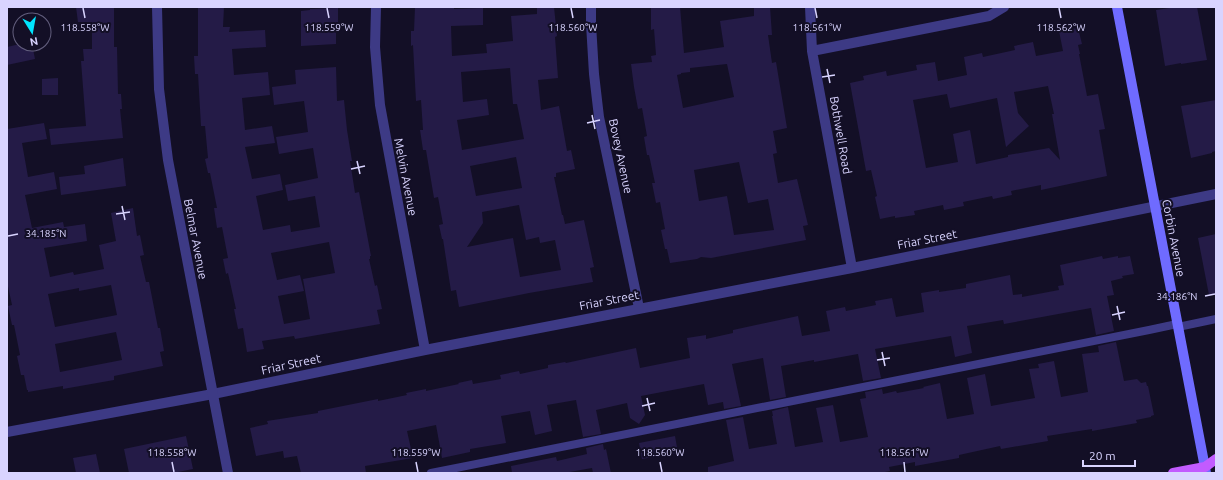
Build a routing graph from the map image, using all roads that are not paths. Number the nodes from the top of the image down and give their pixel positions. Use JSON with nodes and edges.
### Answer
{"nodes":[{"id":1,"x":157,"y":7,"type":"edge"},
{"id":2,"x":376,"y":7,"type":"edge"},
{"id":3,"x":591,"y":7,"type":"edge"},
{"id":4,"x":810,"y":7,"type":"edge"},
{"id":5,"x":1004,"y":7,"type":"edge"},
{"id":6,"x":1116,"y":7,"type":"edge"},
{"id":7,"x":812,"y":51,"type":"junction"},
{"id":8,"x":1216,"y":194,"type":"edge"},
{"id":9,"x":1155,"y":206,"type":"junction"},
{"id":10,"x":852,"y":268,"type":"junction"},
{"id":11,"x":639,"y":308,"type":"junction"},
{"id":12,"x":1216,"y":319,"type":"edge"},
{"id":13,"x":1177,"y":325,"type":"junction"},
{"id":14,"x":425,"y":350,"type":"junction"},
{"id":15,"x":212,"y":394,"type":"junction"},
{"id":16,"x":7,"y":432,"type":"edge"},
{"id":17,"x":1216,"y":458,"type":"edge"},
{"id":18,"x":1216,"y":469,"type":"edge"},
{"id":19,"x":1205,"y":470,"type":"edge"},
{"id":20,"x":228,"y":473,"type":"edge"},
{"id":21,"x":431,"y":473,"type":"edge"},
{"id":22,"x":1173,"y":473,"type":"edge"}],
"edges":[{"from":1,"to":15,"type":"street","name":"Belmar Avenue"},
{"from":2,"to":14,"type":"street","name":"Melvin Avenue"},
{"from":3,"to":11,"type":"street","name":"Bovey Avenue"},
{"from":4,"to":7,"type":"street","name":"Bothwell Road"},
{"from":5,"to":7,"type":"street"},
{"from":6,"to":9,"type":"main road","name":"Corbin Avenue"},
{"from":7,"to":10,"type":"street","name":"Bothwell Road"},
{"from":8,"to":9,"type":"street","name":"Friar Street"},
{"from":9,"to":10,"type":"street","name":"Friar Street"},
{"from":9,"to":13,"type":"main road","name":"Corbin Avenue"},
{"from":10,"to":11,"type":"street","name":"Friar Street"},
{"from":11,"to":14,"type":"street","name":"Friar Street"},
{"from":12,"to":13,"type":"lane"},
{"from":13,"to":19,"type":"main road","name":"Corbin Avenue"},
{"from":13,"to":21,"type":"lane"},
{"from":14,"to":15,"type":"street","name":"Friar Street"},
{"from":15,"to":16,"type":"street","name":"Friar Street"},
{"from":15,"to":20,"type":"street","name":"Belmar Avenue"},
{"from":17,"to":19,"type":"main road"},
{"from":18,"to":19,"type":"main road"},
{"from":19,"to":22,"type":"main road"}]}
